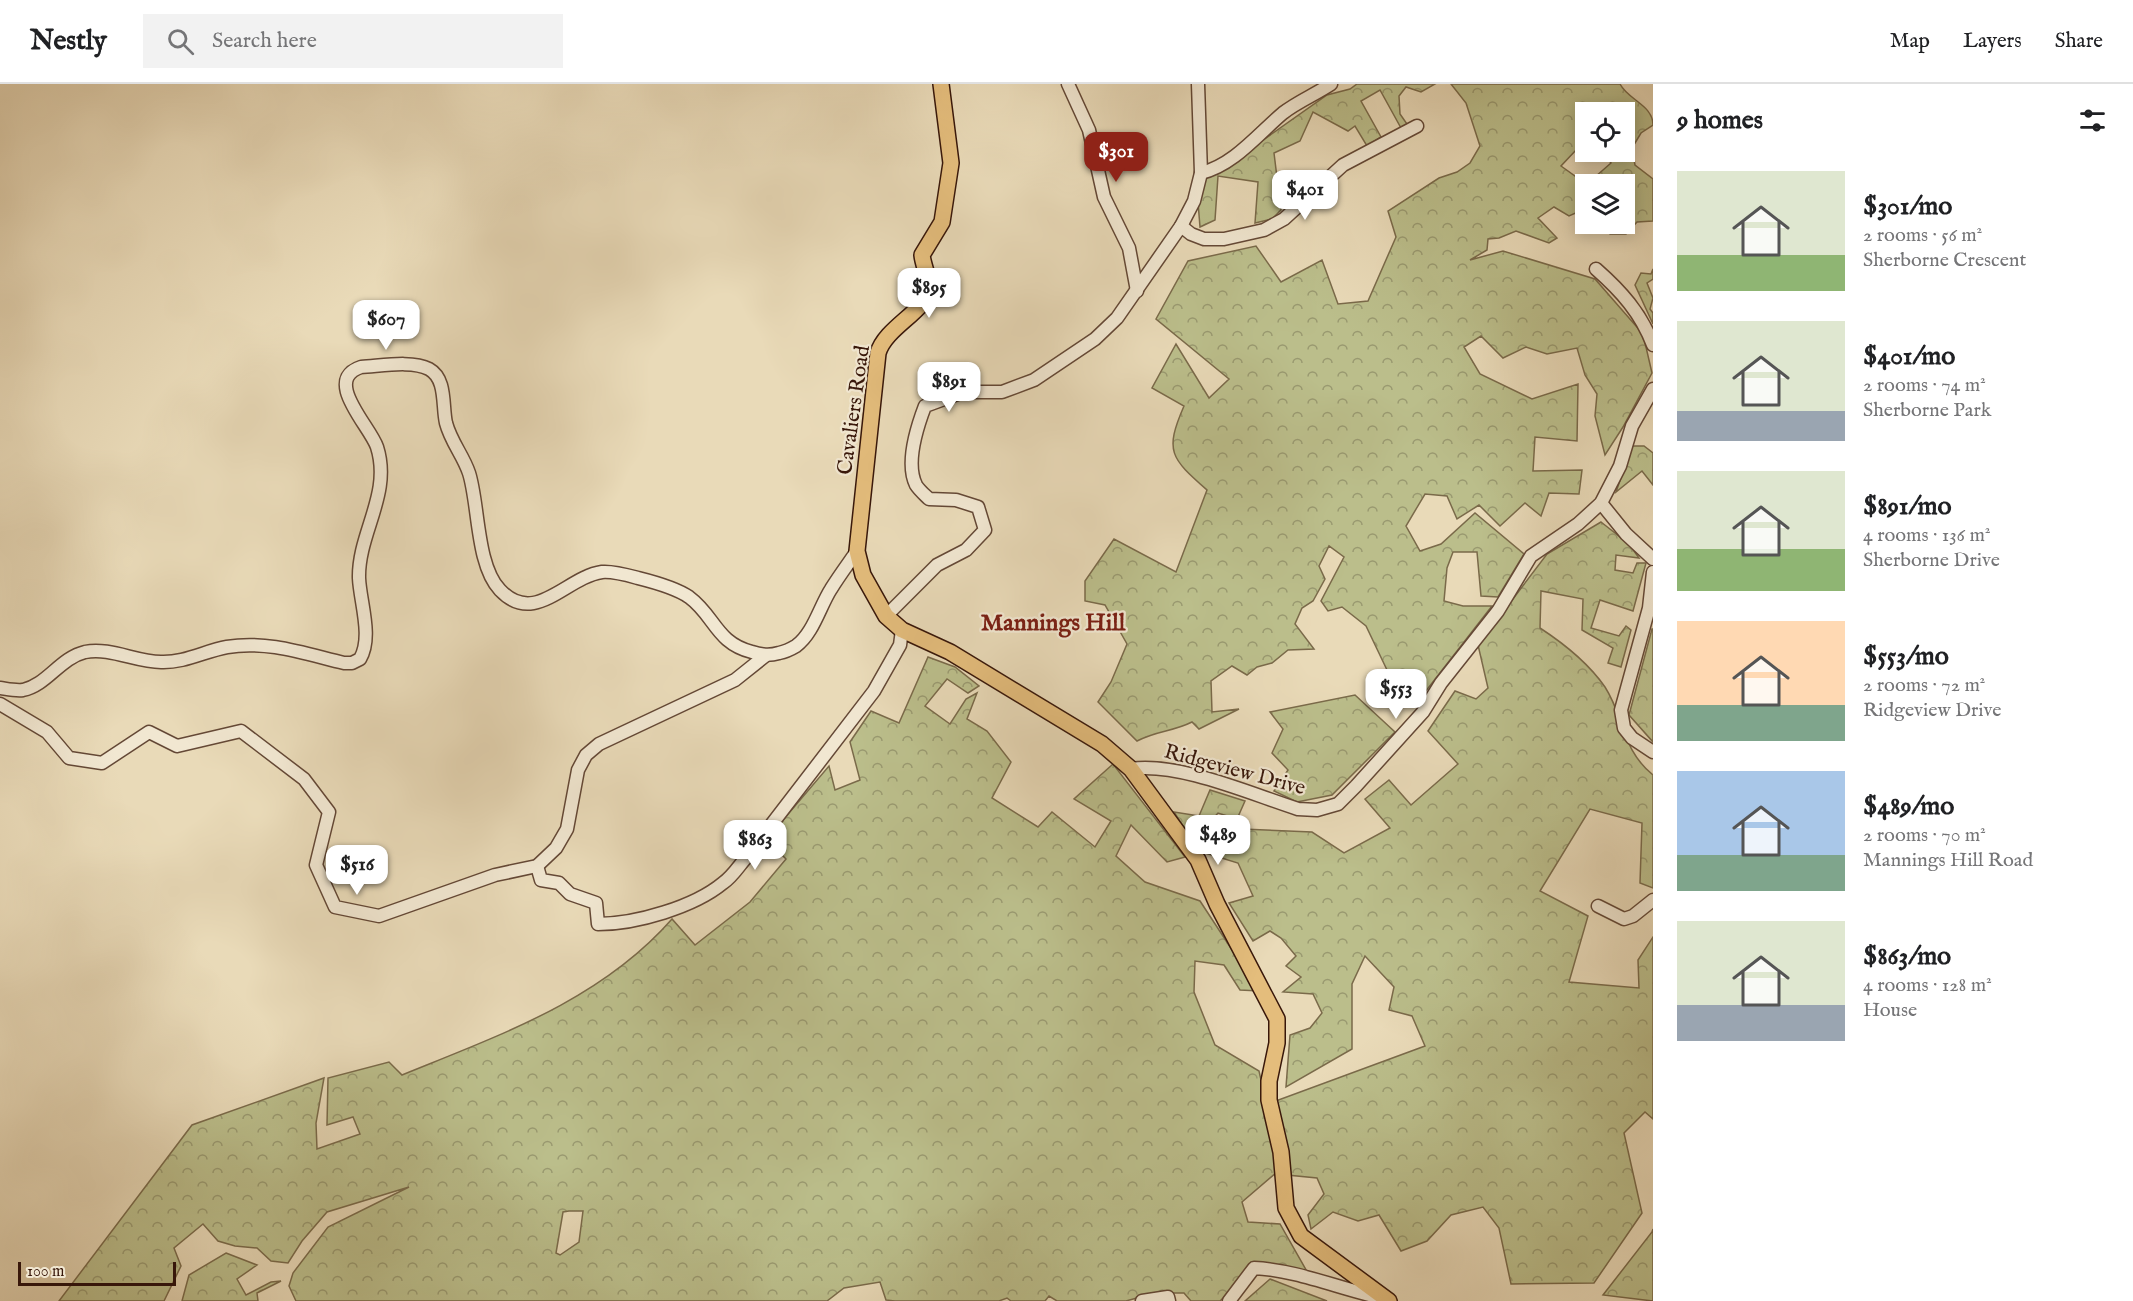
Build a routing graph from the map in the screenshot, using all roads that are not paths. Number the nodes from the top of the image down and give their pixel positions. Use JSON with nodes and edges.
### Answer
{"nodes":[{"id":1,"x":941,"y":84,"type":"edge"},
{"id":2,"x":1068,"y":84,"type":"edge"},
{"id":3,"x":1198,"y":84,"type":"edge"},
{"id":4,"x":1331,"y":84,"type":"edge"},
{"id":5,"x":1418,"y":126,"type":"dead end"},
{"id":6,"x":1201,"y":173,"type":"junction"},
{"id":7,"x":1181,"y":226,"type":"junction"},
{"id":8,"x":1596,"y":269,"type":"dead end"},
{"id":9,"x":1137,"y":291,"type":"junction"},
{"id":10,"x":1653,"y":345,"type":"edge"},
{"id":11,"x":1653,"y":389,"type":"edge"},
{"id":12,"x":1600,"y":503,"type":"junction"},
{"id":13,"x":857,"y":551,"type":"junction"},
{"id":14,"x":1653,"y":559,"type":"edge"},
{"id":15,"x":1653,"y":573,"type":"edge"},
{"id":16,"x":886,"y":616,"type":"junction"},
{"id":17,"x":902,"y":630,"type":"junction"},
{"id":18,"x":765,"y":656,"type":"junction"},
{"id":19,"x":0,"y":688,"type":"edge"},
{"id":20,"x":0,"y":704,"type":"edge"},
{"id":21,"x":1653,"y":752,"type":"edge"},
{"id":22,"x":1131,"y":769,"type":"junction"},
{"id":23,"x":537,"y":866,"type":"junction"},
{"id":24,"x":1653,"y":900,"type":"edge"},
{"id":25,"x":1598,"y":906,"type":"dead end"},
{"id":26,"x":1386,"y":1299,"type":"edge"},
{"id":27,"x":1142,"y":1301,"type":"edge"},
{"id":28,"x":1169,"y":1301,"type":"edge"},
{"id":29,"x":1229,"y":1301,"type":"edge"}],
"edges":[{"from":1,"to":13,"type":"main road","name":"Cavaliers Road"},
{"from":2,"to":9,"type":"street"},
{"from":3,"to":6,"type":"street"},
{"from":4,"to":6,"type":"street"},
{"from":5,"to":7,"type":"street"},
{"from":6,"to":7,"type":"street"},
{"from":7,"to":9,"type":"street"},
{"from":8,"to":10,"type":"street"},
{"from":9,"to":16,"type":"street"},
{"from":11,"to":12,"type":"street","name":"Ridgeview Drive"},
{"from":12,"to":14,"type":"street"},
{"from":12,"to":22,"type":"street","name":"Ridgeview Drive"},
{"from":13,"to":16,"type":"main road"},
{"from":13,"to":18,"type":"street"},
{"from":15,"to":21,"type":"street"},
{"from":16,"to":17,"type":"main road"},
{"from":17,"to":22,"type":"main road"},
{"from":17,"to":23,"type":"street"},
{"from":18,"to":19,"type":"street"},
{"from":18,"to":23,"type":"street"},
{"from":20,"to":23,"type":"street"},
{"from":22,"to":26,"type":"main road"},
{"from":24,"to":25,"type":"street"},
{"from":26,"to":29,"type":"street"},
{"from":27,"to":28,"type":"street"}]}
